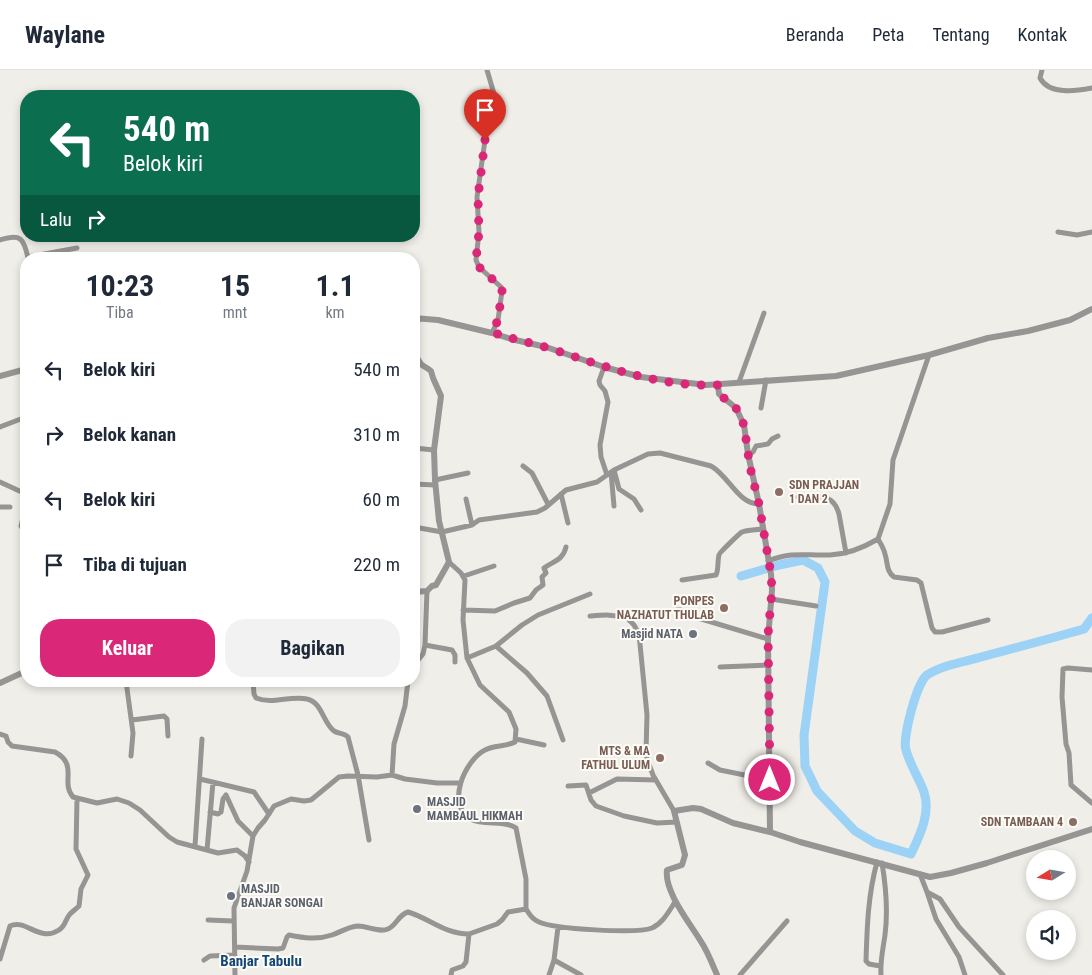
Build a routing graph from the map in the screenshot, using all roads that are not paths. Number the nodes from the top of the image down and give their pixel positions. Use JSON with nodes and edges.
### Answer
{"nodes":[{"id":1,"x":487,"y":70,"type":"edge"},
{"id":2,"x":1042,"y":70,"type":"edge"},
{"id":3,"x":1092,"y":88,"type":"edge"},
{"id":4,"x":1058,"y":232,"type":"dead end"},
{"id":5,"x":1092,"y":232,"type":"edge"},
{"id":6,"x":20,"y":238,"type":"edge"},
{"id":7,"x":0,"y":240,"type":"edge"},
{"id":8,"x":77,"y":248,"type":"dead end"},
{"id":9,"x":57,"y":252,"type":"edge"},
{"id":10,"x":1092,"y":309,"type":"edge"},
{"id":11,"x":764,"y":314,"type":"dead end"},
{"id":12,"x":420,"y":318,"type":"edge"},
{"id":13,"x":492,"y":332,"type":"junction"},
{"id":14,"x":929,"y":355,"type":"junction"},
{"id":15,"x":420,"y":362,"type":"edge"},
{"id":16,"x":604,"y":367,"type":"junction"},
{"id":17,"x":20,"y":371,"type":"edge"},
{"id":18,"x":0,"y":376,"type":"edge"},
{"id":19,"x":766,"y":380,"type":"junction"},
{"id":20,"x":739,"y":382,"type":"junction"},
{"id":21,"x":718,"y":385,"type":"junction"},
{"id":22,"x":762,"y":408,"type":"dead end"},
{"id":23,"x":20,"y":419,"type":"edge"},
{"id":24,"x":0,"y":427,"type":"edge"},
{"id":25,"x":778,"y":436,"type":"dead end"},
{"id":26,"x":420,"y":449,"type":"edge"},
{"id":27,"x":434,"y":450,"type":"junction"},
{"id":28,"x":748,"y":454,"type":"junction"},
{"id":29,"x":523,"y":466,"type":"dead end"},
{"id":30,"x":611,"y":472,"type":"junction"},
{"id":31,"x":468,"y":473,"type":"dead end"},
{"id":32,"x":0,"y":482,"type":"edge"},
{"id":33,"x":435,"y":483,"type":"junction"},
{"id":34,"x":420,"y":484,"type":"edge"},
{"id":35,"x":20,"y":491,"type":"edge"},
{"id":36,"x":561,"y":494,"type":"junction"},
{"id":37,"x":798,"y":497,"type":"dead end"},
{"id":38,"x":466,"y":499,"type":"dead end"},
{"id":39,"x":548,"y":504,"type":"junction"},
{"id":40,"x":759,"y":504,"type":"junction"},
{"id":41,"x":614,"y":506,"type":"dead end"},
{"id":42,"x":0,"y":507,"type":"edge"},
{"id":43,"x":10,"y":507,"type":"dead end"},
{"id":44,"x":642,"y":510,"type":"dead end"},
{"id":45,"x":568,"y":523,"type":"dead end"},
{"id":46,"x":472,"y":525,"type":"junction"},
{"id":47,"x":420,"y":528,"type":"edge"},
{"id":48,"x":762,"y":529,"type":"junction"},
{"id":49,"x":442,"y":532,"type":"junction"},
{"id":50,"x":878,"y":539,"type":"junction"},
{"id":51,"x":566,"y":547,"type":"dead end"},
{"id":52,"x":846,"y":553,"type":"junction"},
{"id":53,"x":449,"y":562,"type":"junction"},
{"id":54,"x":769,"y":563,"type":"junction"},
{"id":55,"x":494,"y":566,"type":"dead end"},
{"id":56,"x":464,"y":576,"type":"junction"},
{"id":57,"x":682,"y":580,"type":"dead end"},
{"id":58,"x":427,"y":591,"type":"junction"},
{"id":59,"x":420,"y":592,"type":"edge"},
{"id":60,"x":590,"y":594,"type":"dead end"},
{"id":61,"x":771,"y":599,"type":"junction"},
{"id":62,"x":816,"y":606,"type":"dead end"},
{"id":63,"x":463,"y":610,"type":"junction"},
{"id":64,"x":677,"y":610,"type":"dead end"},
{"id":65,"x":590,"y":616,"type":"dead end"},
{"id":66,"x":988,"y":620,"type":"dead end"},
{"id":67,"x":768,"y":639,"type":"junction"},
{"id":68,"x":425,"y":645,"type":"junction"},
{"id":69,"x":496,"y":646,"type":"junction"},
{"id":70,"x":420,"y":658,"type":"edge"},
{"id":71,"x":467,"y":658,"type":"junction"},
{"id":72,"x":455,"y":662,"type":"dead end"},
{"id":73,"x":770,"y":665,"type":"junction"},
{"id":74,"x":720,"y":667,"type":"dead end"},
{"id":75,"x":1092,"y":670,"type":"edge"},
{"id":76,"x":20,"y":675,"type":"edge"},
{"id":77,"x":0,"y":683,"type":"edge"},
{"id":78,"x":127,"y":687,"type":"edge"},
{"id":79,"x":253,"y":687,"type":"edge"},
{"id":80,"x":407,"y":687,"type":"edge"},
{"id":81,"x":132,"y":720,"type":"junction"},
{"id":82,"x":0,"y":733,"type":"edge"},
{"id":83,"x":168,"y":736,"type":"dead end"},
{"id":84,"x":202,"y":739,"type":"dead end"},
{"id":85,"x":516,"y":739,"type":"junction"},
{"id":86,"x":563,"y":740,"type":"dead end"},
{"id":87,"x":544,"y":745,"type":"dead end"},
{"id":88,"x":131,"y":756,"type":"dead end"},
{"id":89,"x":708,"y":763,"type":"dead end"},
{"id":90,"x":358,"y":775,"type":"junction"},
{"id":91,"x":392,"y":775,"type":"junction"},
{"id":92,"x":200,"y":779,"type":"junction"},
{"id":93,"x":656,"y":780,"type":"junction"},
{"id":94,"x":770,"y":780,"type":"junction"},
{"id":95,"x":213,"y":782,"type":"junction"},
{"id":96,"x":460,"y":783,"type":"junction"},
{"id":97,"x":568,"y":786,"type":"dead end"},
{"id":98,"x":589,"y":793,"type":"junction"},
{"id":99,"x":78,"y":799,"type":"junction"},
{"id":100,"x":1092,"y":803,"type":"edge"},
{"id":101,"x":674,"y":811,"type":"junction"},
{"id":102,"x":210,"y":812,"type":"junction"},
{"id":103,"x":269,"y":814,"type":"junction"},
{"id":104,"x":677,"y":822,"type":"junction"},
{"id":105,"x":1092,"y":829,"type":"edge"},
{"id":106,"x":770,"y":832,"type":"junction"},
{"id":107,"x":253,"y":836,"type":"junction"},
{"id":108,"x":369,"y":840,"type":"dead end"},
{"id":109,"x":195,"y":846,"type":"junction"},
{"id":110,"x":207,"y":850,"type":"junction"},
{"id":111,"x":249,"y":862,"type":"junction"},
{"id":112,"x":879,"y":863,"type":"junction"},
{"id":113,"x":920,"y":874,"type":"junction"},
{"id":114,"x":928,"y":892,"type":"junction"},
{"id":115,"x":675,"y":902,"type":"junction"},
{"id":116,"x":526,"y":909,"type":"junction"},
{"id":117,"x":208,"y":920,"type":"dead end"},
{"id":118,"x":233,"y":921,"type":"junction"},
{"id":119,"x":787,"y":921,"type":"dead end"},
{"id":120,"x":558,"y":927,"type":"junction"},
{"id":121,"x":469,"y":934,"type":"junction"},
{"id":122,"x":235,"y":947,"type":"junction"},
{"id":123,"x":235,"y":955,"type":"junction"},
{"id":124,"x":0,"y":959,"type":"edge"},
{"id":125,"x":204,"y":960,"type":"dead end"},
{"id":126,"x":554,"y":960,"type":"junction"},
{"id":127,"x":880,"y":966,"type":"junction"},
{"id":128,"x":235,"y":975,"type":"edge"},
{"id":129,"x":451,"y":975,"type":"edge"},
{"id":130,"x":549,"y":975,"type":"edge"},
{"id":131,"x":582,"y":975,"type":"edge"},
{"id":132,"x":717,"y":975,"type":"edge"},
{"id":133,"x":740,"y":975,"type":"edge"},
{"id":134,"x":877,"y":975,"type":"edge"},
{"id":135,"x":881,"y":975,"type":"edge"},
{"id":136,"x":965,"y":975,"type":"edge"},
{"id":137,"x":1003,"y":975,"type":"edge"}],
"edges":[{"from":1,"to":13,"type":"street"},
{"from":2,"to":3,"type":"street"},
{"from":4,"to":5,"type":"street"},
{"from":6,"to":7,"type":"street"},
{"from":8,"to":9,"type":"street"},
{"from":10,"to":14,"type":"street"},
{"from":11,"to":20,"type":"street"},
{"from":12,"to":13,"type":"street"},
{"from":13,"to":16,"type":"street"},
{"from":14,"to":19,"type":"street"},
{"from":14,"to":50,"type":"street"},
{"from":15,"to":27,"type":"street"},
{"from":16,"to":21,"type":"street"},
{"from":16,"to":30,"type":"street"},
{"from":17,"to":18,"type":"street"},
{"from":19,"to":20,"type":"street"},
{"from":19,"to":22,"type":"street"},
{"from":20,"to":21,"type":"street"},
{"from":21,"to":28,"type":"street"},
{"from":23,"to":24,"type":"street"},
{"from":25,"to":28,"type":"street"},
{"from":26,"to":27,"type":"street"},
{"from":27,"to":33,"type":"street"},
{"from":28,"to":40,"type":"street"},
{"from":29,"to":39,"type":"street"},
{"from":30,"to":36,"type":"street"},
{"from":30,"to":40,"type":"street"},
{"from":30,"to":41,"type":"street"},
{"from":30,"to":44,"type":"street"},
{"from":31,"to":33,"type":"street"},
{"from":32,"to":35,"type":"street"},
{"from":33,"to":34,"type":"street"},
{"from":33,"to":49,"type":"street"},
{"from":36,"to":39,"type":"street"},
{"from":36,"to":45,"type":"street"},
{"from":37,"to":52,"type":"street"},
{"from":38,"to":46,"type":"street"},
{"from":39,"to":46,"type":"street"},
{"from":40,"to":48,"type":"street"},
{"from":42,"to":43,"type":"street"},
{"from":46,"to":49,"type":"street"},
{"from":47,"to":49,"type":"street"},
{"from":48,"to":54,"type":"street"},
{"from":48,"to":57,"type":"street"},
{"from":49,"to":53,"type":"street"},
{"from":50,"to":52,"type":"street"},
{"from":50,"to":66,"type":"street"},
{"from":51,"to":63,"type":"street"},
{"from":52,"to":54,"type":"street"},
{"from":53,"to":56,"type":"street"},
{"from":53,"to":58,"type":"street"},
{"from":54,"to":61,"type":"street"},
{"from":55,"to":56,"type":"street"},
{"from":56,"to":63,"type":"street"},
{"from":58,"to":59,"type":"street"},
{"from":58,"to":68,"type":"street"},
{"from":60,"to":69,"type":"street"},
{"from":61,"to":62,"type":"street"},
{"from":61,"to":67,"type":"street"},
{"from":63,"to":71,"type":"street"},
{"from":64,"to":67,"type":"street"},
{"from":65,"to":93,"type":"street"},
{"from":67,"to":73,"type":"street"},
{"from":68,"to":70,"type":"street"},
{"from":68,"to":72,"type":"street"},
{"from":69,"to":71,"type":"street"},
{"from":69,"to":86,"type":"street"},
{"from":71,"to":85,"type":"street"},
{"from":73,"to":74,"type":"street"},
{"from":73,"to":94,"type":"street"},
{"from":75,"to":100,"type":"street"},
{"from":76,"to":77,"type":"street"},
{"from":78,"to":81,"type":"street"},
{"from":79,"to":90,"type":"street"},
{"from":80,"to":91,"type":"street"},
{"from":81,"to":83,"type":"street"},
{"from":81,"to":88,"type":"street"},
{"from":82,"to":99,"type":"street"},
{"from":84,"to":92,"type":"street"},
{"from":85,"to":87,"type":"street"},
{"from":85,"to":96,"type":"street"},
{"from":89,"to":94,"type":"street"},
{"from":90,"to":91,"type":"street"},
{"from":90,"to":103,"type":"street"},
{"from":90,"to":108,"type":"street"},
{"from":91,"to":96,"type":"street"},
{"from":92,"to":95,"type":"street"},
{"from":92,"to":109,"type":"street"},
{"from":93,"to":98,"type":"street"},
{"from":93,"to":101,"type":"street"},
{"from":94,"to":106,"type":"street"},
{"from":95,"to":102,"type":"street"},
{"from":95,"to":103,"type":"street"},
{"from":96,"to":116,"type":"street"},
{"from":97,"to":98,"type":"street"},
{"from":98,"to":104,"type":"street"},
{"from":99,"to":109,"type":"street"},
{"from":99,"to":124,"type":"street"},
{"from":101,"to":104,"type":"street"},
{"from":101,"to":106,"type":"street"},
{"from":102,"to":107,"type":"street"},
{"from":102,"to":110,"type":"street"},
{"from":103,"to":107,"type":"street"},
{"from":104,"to":115,"type":"street"},
{"from":105,"to":113,"type":"street"},
{"from":106,"to":112,"type":"street"},
{"from":107,"to":111,"type":"street"},
{"from":109,"to":110,"type":"street"},
{"from":110,"to":111,"type":"street"},
{"from":111,"to":118,"type":"street"},
{"from":112,"to":113,"type":"street"},
{"from":112,"to":127,"type":"street"},
{"from":112,"to":127,"type":"street"},
{"from":113,"to":114,"type":"street"},
{"from":114,"to":136,"type":"street"},
{"from":114,"to":137,"type":"street"},
{"from":115,"to":120,"type":"street"},
{"from":115,"to":132,"type":"street"},
{"from":116,"to":120,"type":"street"},
{"from":116,"to":121,"type":"street"},
{"from":117,"to":118,"type":"street"},
{"from":118,"to":122,"type":"street"},
{"from":119,"to":133,"type":"street"},
{"from":120,"to":126,"type":"street"},
{"from":121,"to":122,"type":"street"},
{"from":121,"to":129,"type":"street"},
{"from":122,"to":123,"type":"street"},
{"from":123,"to":125,"type":"street"},
{"from":123,"to":128,"type":"street"},
{"from":126,"to":130,"type":"street"},
{"from":126,"to":131,"type":"street"},
{"from":127,"to":135,"type":"street"},
{"from":134,"to":135,"type":"street"}]}
